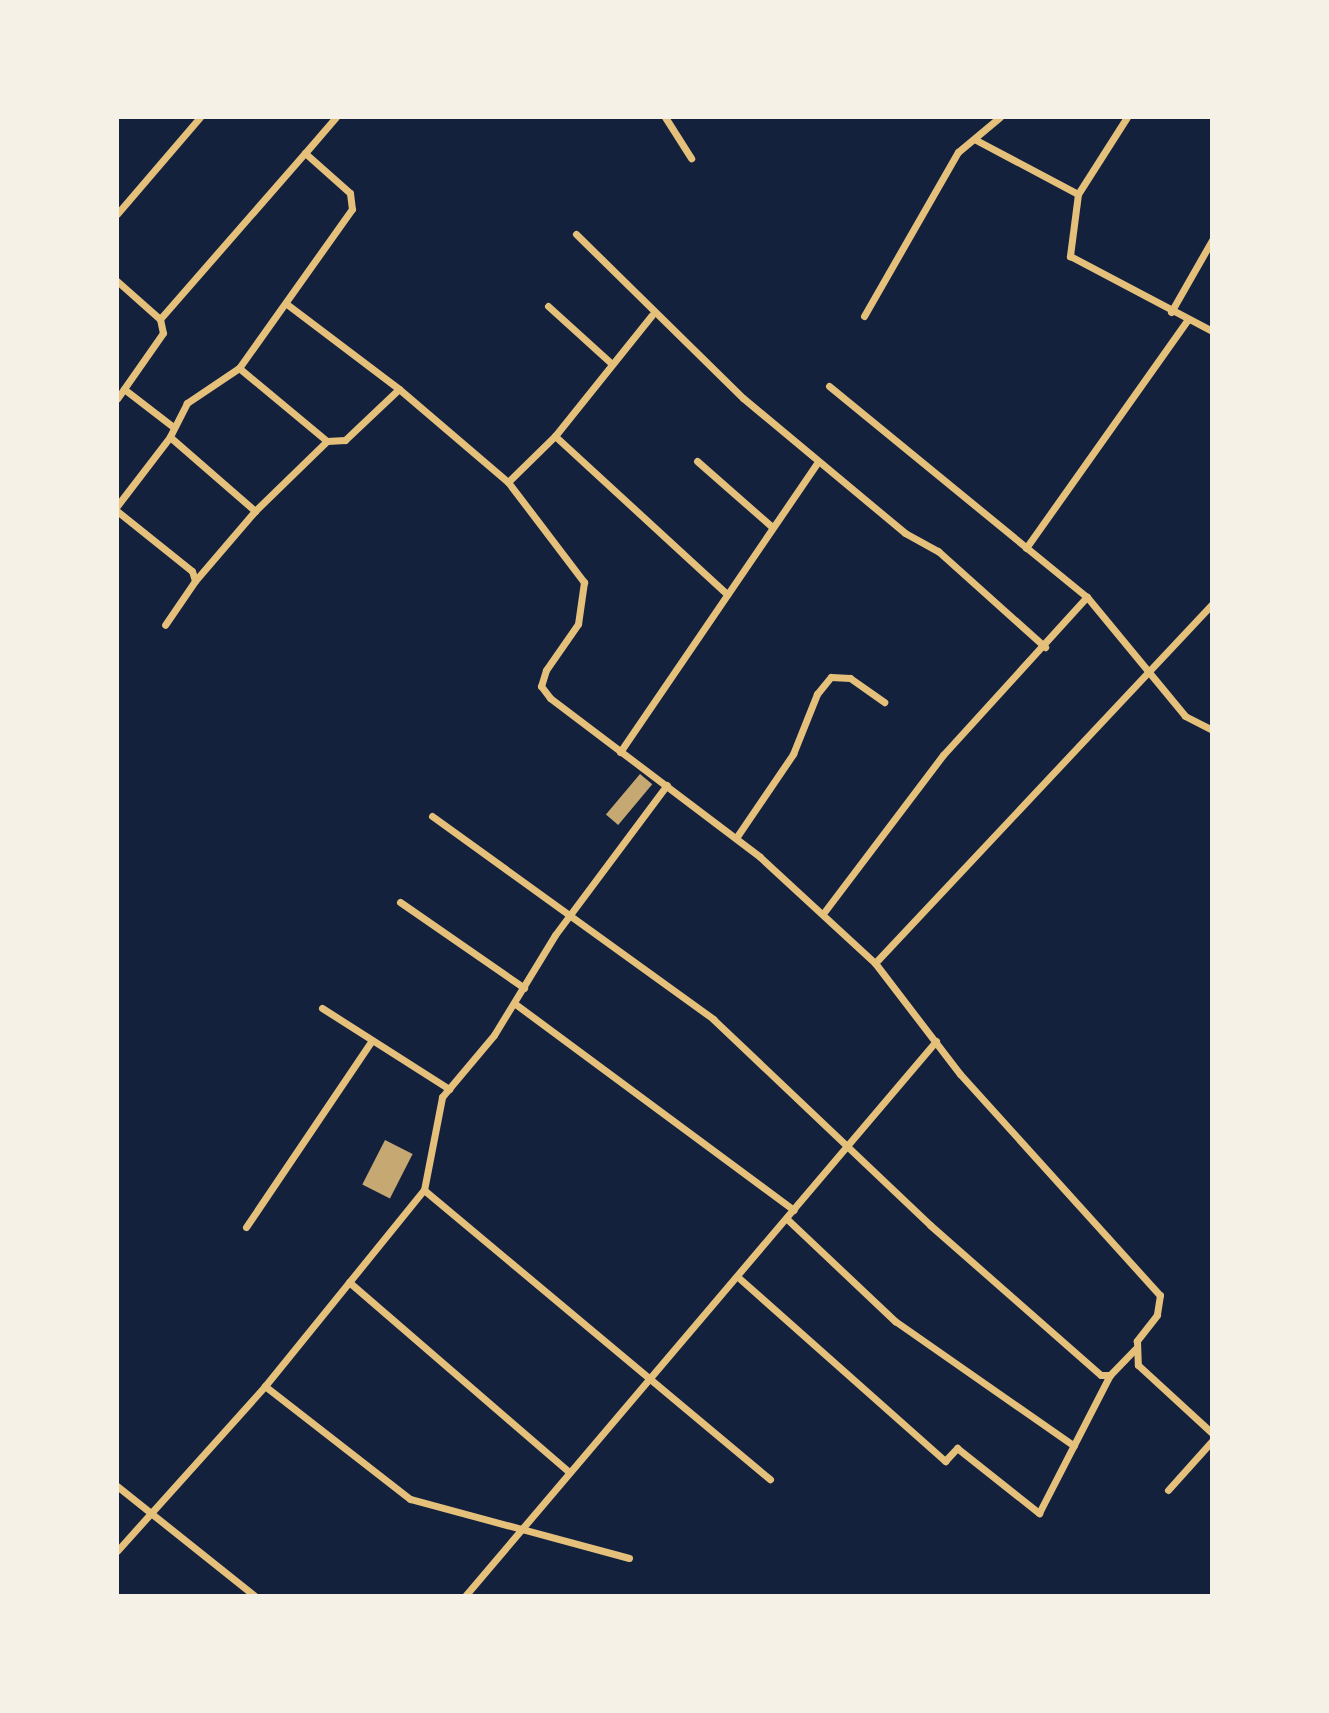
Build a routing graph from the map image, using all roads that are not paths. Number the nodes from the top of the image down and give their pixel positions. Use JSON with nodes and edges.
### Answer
{"nodes":[{"id":1,"x":200,"y":117,"type":"edge"},
{"id":2,"x":336,"y":117,"type":"edge"},
{"id":3,"x":665,"y":117,"type":"edge"},
{"id":4,"x":1000,"y":117,"type":"edge"},
{"id":5,"x":1127,"y":117,"type":"edge"},
{"id":6,"x":976,"y":140,"type":"junction"},
{"id":7,"x":305,"y":153,"type":"junction"},
{"id":8,"x":691,"y":158,"type":"dead end"},
{"id":9,"x":1079,"y":194,"type":"junction"},
{"id":10,"x":117,"y":214,"type":"edge"},
{"id":11,"x":576,"y":234,"type":"dead end"},
{"id":12,"x":1212,"y":240,"type":"edge"},
{"id":13,"x":117,"y":281,"type":"edge"},
{"id":14,"x":288,"y":304,"type":"junction"},
{"id":15,"x":548,"y":306,"type":"dead end"},
{"id":16,"x":1171,"y":312,"type":"junction"},
{"id":17,"x":652,"y":315,"type":"junction"},
{"id":18,"x":864,"y":316,"type":"dead end"},
{"id":19,"x":160,"y":319,"type":"junction"},
{"id":20,"x":1187,"y":321,"type":"junction"},
{"id":21,"x":1212,"y":331,"type":"edge"},
{"id":22,"x":612,"y":364,"type":"junction"},
{"id":23,"x":239,"y":368,"type":"junction"},
{"id":24,"x":830,"y":386,"type":"dead end"},
{"id":25,"x":124,"y":388,"type":"junction"},
{"id":26,"x":399,"y":389,"type":"junction"},
{"id":27,"x":117,"y":399,"type":"edge"},
{"id":28,"x":172,"y":426,"type":"junction"},
{"id":29,"x":555,"y":436,"type":"junction"},
{"id":30,"x":170,"y":438,"type":"junction"},
{"id":31,"x":327,"y":440,"type":"junction"},
{"id":32,"x":697,"y":461,"type":"dead end"},
{"id":33,"x":818,"y":462,"type":"junction"},
{"id":34,"x":508,"y":482,"type":"junction"},
{"id":35,"x":117,"y":506,"type":"edge"},
{"id":36,"x":117,"y":511,"type":"edge"},
{"id":37,"x":255,"y":511,"type":"junction"},
{"id":38,"x":772,"y":527,"type":"junction"},
{"id":39,"x":1026,"y":548,"type":"junction"},
{"id":40,"x":195,"y":581,"type":"junction"},
{"id":41,"x":727,"y":594,"type":"junction"},
{"id":42,"x":1087,"y":597,"type":"junction"},
{"id":43,"x":1212,"y":604,"type":"edge"},
{"id":44,"x":165,"y":625,"type":"dead end"},
{"id":45,"x":1045,"y":647,"type":"junction"},
{"id":46,"x":1152,"y":671,"type":"junction"},
{"id":47,"x":884,"y":702,"type":"dead end"},
{"id":48,"x":1212,"y":730,"type":"edge"},
{"id":49,"x":620,"y":752,"type":"junction"},
{"id":50,"x":667,"y":785,"type":"junction"},
{"id":51,"x":432,"y":817,"type":"dead end"},
{"id":52,"x":736,"y":838,"type":"junction"},
{"id":53,"x":400,"y":902,"type":"dead end"},
{"id":54,"x":825,"y":911,"type":"junction"},
{"id":55,"x":572,"y":913,"type":"junction"},
{"id":56,"x":875,"y":962,"type":"junction"},
{"id":57,"x":524,"y":988,"type":"junction"},
{"id":58,"x":514,"y":1003,"type":"junction"},
{"id":59,"x":322,"y":1008,"type":"dead end"},
{"id":60,"x":372,"y":1041,"type":"junction"},
{"id":61,"x":936,"y":1041,"type":"junction"},
{"id":62,"x":449,"y":1089,"type":"junction"},
{"id":63,"x":845,"y":1146,"type":"junction"},
{"id":64,"x":424,"y":1190,"type":"junction"},
{"id":65,"x":794,"y":1209,"type":"junction"},
{"id":66,"x":787,"y":1219,"type":"junction"},
{"id":67,"x":246,"y":1227,"type":"dead end"},
{"id":68,"x":739,"y":1278,"type":"junction"},
{"id":69,"x":349,"y":1282,"type":"junction"},
{"id":70,"x":1135,"y":1349,"type":"junction"},
{"id":71,"x":1110,"y":1376,"type":"junction"},
{"id":72,"x":655,"y":1378,"type":"junction"},
{"id":73,"x":265,"y":1386,"type":"junction"},
{"id":74,"x":1212,"y":1433,"type":"edge"},
{"id":75,"x":1212,"y":1441,"type":"edge"},
{"id":76,"x":1074,"y":1446,"type":"junction"},
{"id":77,"x":568,"y":1471,"type":"junction"},
{"id":78,"x":770,"y":1479,"type":"dead end"},
{"id":79,"x":117,"y":1486,"type":"edge"},
{"id":80,"x":1168,"y":1490,"type":"dead end"},
{"id":81,"x":149,"y":1512,"type":"junction"},
{"id":82,"x":521,"y":1526,"type":"junction"},
{"id":83,"x":117,"y":1551,"type":"edge"},
{"id":84,"x":629,"y":1558,"type":"dead end"},
{"id":85,"x":468,"y":1595,"type":"edge"},
{"id":86,"x":255,"y":1596,"type":"edge"}],
"edges":[{"from":1,"to":10,"type":"street"},
{"from":2,"to":7,"type":"street"},
{"from":3,"to":8,"type":"street"},
{"from":4,"to":6,"type":"street"},
{"from":5,"to":9,"type":"street"},
{"from":6,"to":9,"type":"street"},
{"from":6,"to":18,"type":"street"},
{"from":7,"to":14,"type":"street"},
{"from":7,"to":19,"type":"street"},
{"from":9,"to":16,"type":"street"},
{"from":11,"to":17,"type":"street"},
{"from":12,"to":16,"type":"street"},
{"from":13,"to":19,"type":"street"},
{"from":14,"to":23,"type":"street"},
{"from":14,"to":26,"type":"street"},
{"from":15,"to":22,"type":"street"},
{"from":16,"to":20,"type":"street"},
{"from":17,"to":22,"type":"street"},
{"from":17,"to":33,"type":"street"},
{"from":19,"to":25,"type":"street"},
{"from":20,"to":21,"type":"street"},
{"from":20,"to":39,"type":"street"},
{"from":22,"to":29,"type":"street"},
{"from":23,"to":28,"type":"street"},
{"from":23,"to":31,"type":"street"},
{"from":24,"to":39,"type":"street"},
{"from":25,"to":27,"type":"street"},
{"from":25,"to":28,"type":"street"},
{"from":26,"to":31,"type":"street"},
{"from":26,"to":34,"type":"street"},
{"from":28,"to":30,"type":"street"},
{"from":29,"to":34,"type":"street"},
{"from":29,"to":41,"type":"street"},
{"from":30,"to":35,"type":"street"},
{"from":30,"to":37,"type":"street"},
{"from":31,"to":37,"type":"street"},
{"from":32,"to":38,"type":"street"},
{"from":33,"to":38,"type":"street"},
{"from":33,"to":45,"type":"street"},
{"from":34,"to":49,"type":"street"},
{"from":36,"to":40,"type":"street"},
{"from":37,"to":40,"type":"street"},
{"from":38,"to":41,"type":"street"},
{"from":39,"to":42,"type":"street"},
{"from":40,"to":44,"type":"street"},
{"from":41,"to":49,"type":"street"},
{"from":42,"to":45,"type":"street"},
{"from":42,"to":46,"type":"street"},
{"from":43,"to":46,"type":"street"},
{"from":45,"to":54,"type":"street"},
{"from":46,"to":48,"type":"street"},
{"from":46,"to":56,"type":"street"},
{"from":47,"to":52,"type":"street"},
{"from":49,"to":50,"type":"street"},
{"from":50,"to":52,"type":"street"},
{"from":50,"to":55,"type":"street"},
{"from":51,"to":55,"type":"street"},
{"from":52,"to":54,"type":"street"},
{"from":53,"to":57,"type":"street"},
{"from":54,"to":56,"type":"street"},
{"from":55,"to":57,"type":"street"},
{"from":55,"to":63,"type":"street"},
{"from":56,"to":61,"type":"street"},
{"from":57,"to":58,"type":"street"},
{"from":58,"to":62,"type":"street"},
{"from":58,"to":65,"type":"street"},
{"from":59,"to":60,"type":"street"},
{"from":60,"to":62,"type":"street"},
{"from":60,"to":67,"type":"street"},
{"from":61,"to":63,"type":"street"},
{"from":61,"to":70,"type":"street"},
{"from":62,"to":64,"type":"street"},
{"from":63,"to":65,"type":"street"},
{"from":63,"to":71,"type":"street"},
{"from":64,"to":69,"type":"street"},
{"from":64,"to":72,"type":"street"},
{"from":65,"to":66,"type":"street"},
{"from":66,"to":68,"type":"street"},
{"from":66,"to":76,"type":"street"},
{"from":68,"to":72,"type":"street"},
{"from":68,"to":76,"type":"street"},
{"from":69,"to":73,"type":"street"},
{"from":69,"to":77,"type":"street"},
{"from":70,"to":71,"type":"street"},
{"from":70,"to":74,"type":"street"},
{"from":71,"to":76,"type":"street"},
{"from":72,"to":77,"type":"street"},
{"from":72,"to":78,"type":"street"},
{"from":73,"to":81,"type":"street"},
{"from":73,"to":82,"type":"street"},
{"from":75,"to":80,"type":"street"},
{"from":77,"to":82,"type":"street"},
{"from":79,"to":81,"type":"street"},
{"from":81,"to":83,"type":"street"},
{"from":81,"to":86,"type":"street"},
{"from":82,"to":84,"type":"street"},
{"from":82,"to":85,"type":"street"}]}
